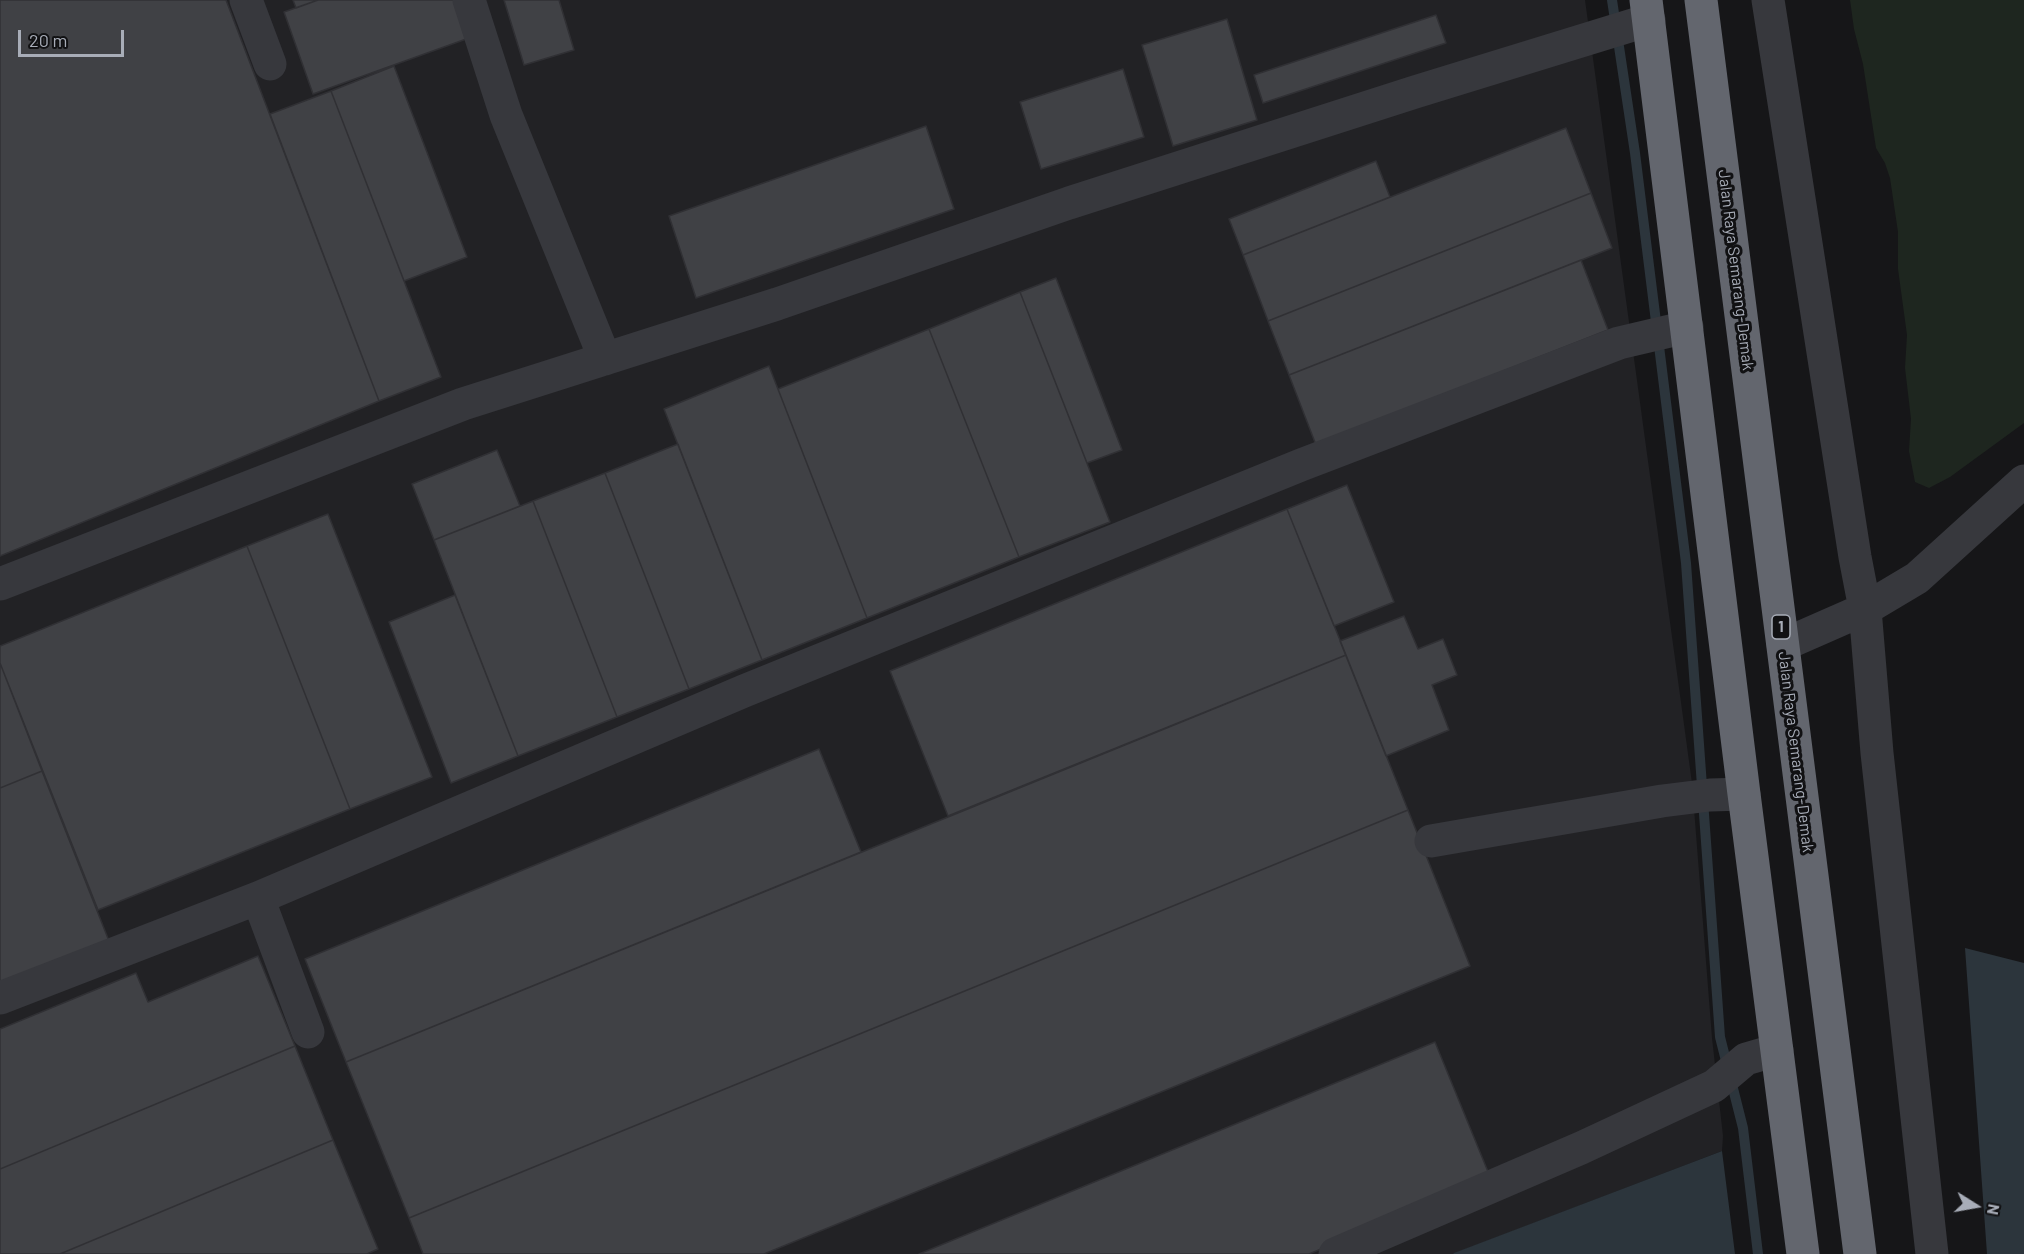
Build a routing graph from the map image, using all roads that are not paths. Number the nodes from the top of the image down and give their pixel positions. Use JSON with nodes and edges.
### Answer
{"nodes":[{"id":1,"x":246,"y":0,"type":"edge"},
{"id":2,"x":469,"y":0,"type":"edge"},
{"id":3,"x":1701,"y":0,"type":"edge"},
{"id":4,"x":1768,"y":0,"type":"edge"},
{"id":5,"x":1647,"y":10,"type":"edge"},
{"id":6,"x":270,"y":64,"type":"dead end"},
{"id":7,"x":1687,"y":327,"type":"junction"},
{"id":8,"x":605,"y":359,"type":"junction"},
{"id":9,"x":2024,"y":481,"type":"edge"},
{"id":10,"x":0,"y":584,"type":"edge"},
{"id":11,"x":1865,"y":609,"type":"junction"},
{"id":12,"x":1783,"y":645,"type":"junction"},
{"id":13,"x":1744,"y":794,"type":"junction"},
{"id":14,"x":1431,"y":841,"type":"dead end"},
{"id":15,"x":258,"y":898,"type":"junction"},
{"id":16,"x":0,"y":998,"type":"edge"},
{"id":17,"x":308,"y":1032,"type":"dead end"},
{"id":18,"x":1777,"y":1050,"type":"junction"},
{"id":19,"x":1335,"y":1254,"type":"edge"},
{"id":20,"x":1803,"y":1254,"type":"edge"},
{"id":21,"x":1860,"y":1254,"type":"edge"},
{"id":22,"x":1932,"y":1254,"type":"edge"}],
"edges":[{"from":1,"to":6,"type":"street"},
{"from":2,"to":8,"type":"street"},
{"from":3,"to":12,"type":"highway","name":"Jalan Raya Semarang-Demak","number":"1"},
{"from":4,"to":11,"type":"street"},
{"from":5,"to":7,"type":"highway"},
{"from":5,"to":8,"type":"street"},
{"from":7,"to":13,"type":"highway"},
{"from":7,"to":15,"type":"street"},
{"from":8,"to":10,"type":"street"},
{"from":9,"to":11,"type":"street"},
{"from":11,"to":12,"type":"street"},
{"from":11,"to":22,"type":"street"},
{"from":12,"to":21,"type":"highway","name":"Jalan Raya Semarang-Demak","number":"1"},
{"from":13,"to":14,"type":"street"},
{"from":13,"to":18,"type":"highway"},
{"from":15,"to":16,"type":"street"},
{"from":15,"to":17,"type":"street"},
{"from":18,"to":19,"type":"street"},
{"from":18,"to":20,"type":"highway"}]}
